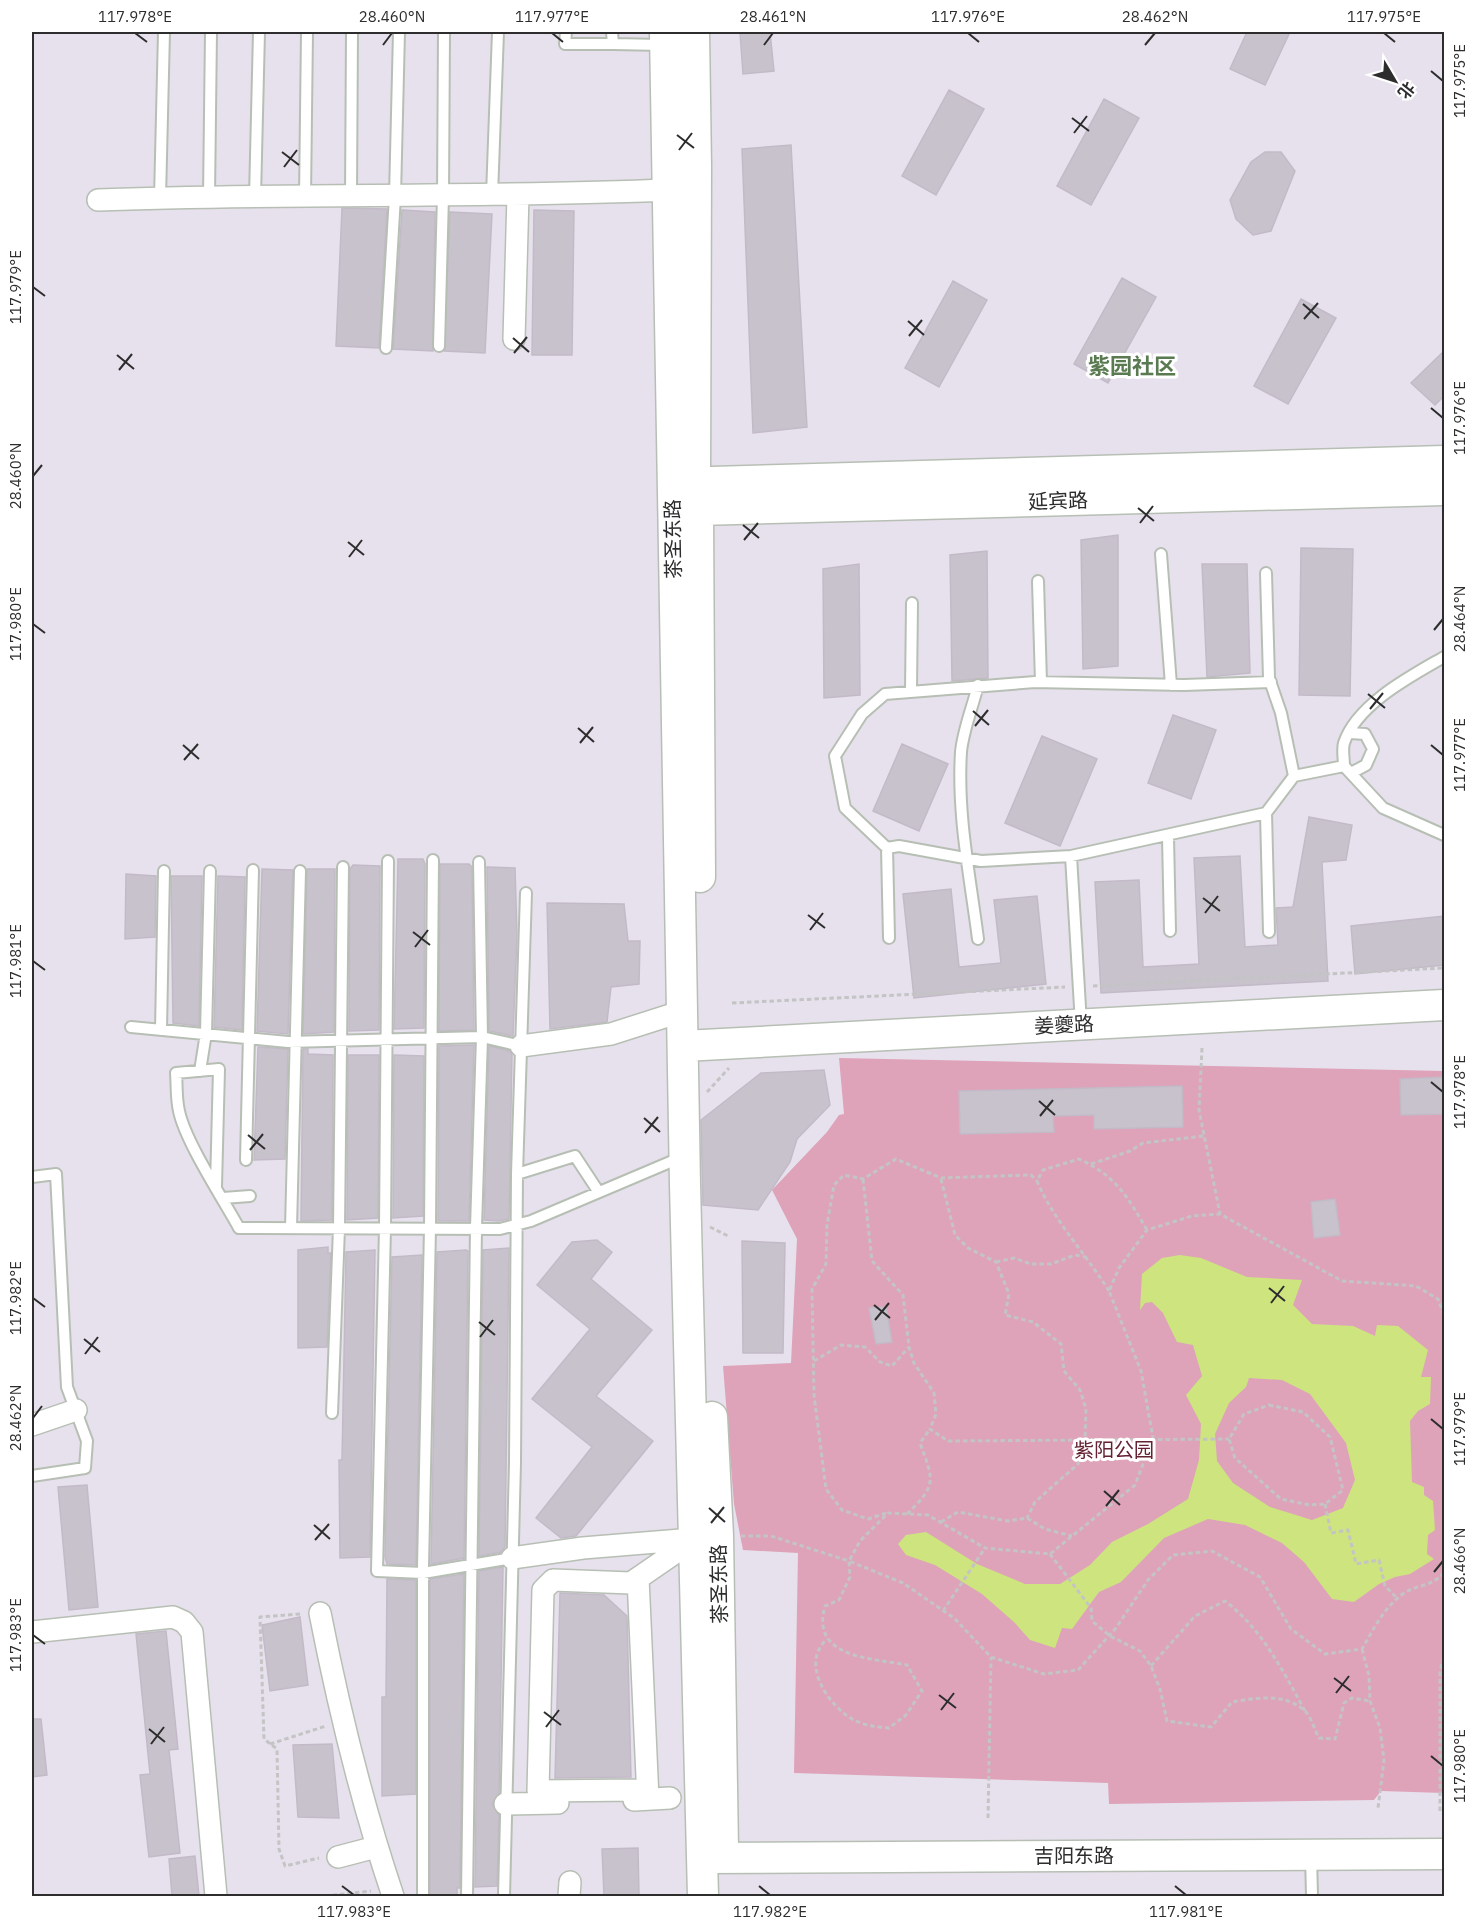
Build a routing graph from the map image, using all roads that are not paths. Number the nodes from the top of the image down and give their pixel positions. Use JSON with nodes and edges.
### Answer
{"nodes":[{"id":1,"x":164,"y":32,"type":"edge"},
{"id":2,"x":210,"y":32,"type":"edge"},
{"id":3,"x":259,"y":32,"type":"edge"},
{"id":4,"x":307,"y":32,"type":"edge"},
{"id":5,"x":352,"y":32,"type":"edge"},
{"id":6,"x":399,"y":32,"type":"edge"},
{"id":7,"x":444,"y":32,"type":"edge"},
{"id":8,"x":498,"y":32,"type":"edge"},
{"id":9,"x":566,"y":32,"type":"edge"},
{"id":10,"x":612,"y":32,"type":"edge"},
{"id":11,"x":694,"y":32,"type":"edge"},
{"id":12,"x":665,"y":38,"type":"edge"},
{"id":13,"x":613,"y":44,"type":"junction"},
{"id":14,"x":668,"y":190,"type":"junction"},
{"id":15,"x":443,"y":195,"type":"junction"},
{"id":16,"x":492,"y":195,"type":"junction"},
{"id":17,"x":518,"y":195,"type":"junction"},
{"id":18,"x":209,"y":196,"type":"junction"},
{"id":19,"x":305,"y":196,"type":"junction"},
{"id":20,"x":351,"y":196,"type":"junction"},
{"id":21,"x":395,"y":196,"type":"junction"},
{"id":22,"x":255,"y":197,"type":"junction"},
{"id":23,"x":160,"y":198,"type":"junction"},
{"id":24,"x":98,"y":200,"type":"dead end"},
{"id":25,"x":514,"y":339,"type":"dead end"},
{"id":26,"x":439,"y":346,"type":"dead end"},
{"id":27,"x":386,"y":348,"type":"dead end"},
{"id":28,"x":1444,"y":461,"type":"edge"},
{"id":29,"x":1444,"y":490,"type":"edge"},
{"id":30,"x":684,"y":498,"type":"junction"},
{"id":31,"x":1161,"y":555,"type":"dead end"},
{"id":32,"x":1266,"y":573,"type":"dead end"},
{"id":33,"x":1038,"y":581,"type":"dead end"},
{"id":34,"x":912,"y":603,"type":"dead end"},
{"id":35,"x":1444,"y":657,"type":"edge"},
{"id":36,"x":1041,"y":682,"type":"junction"},
{"id":37,"x":1271,"y":682,"type":"junction"},
{"id":38,"x":978,"y":685,"type":"junction"},
{"id":39,"x":1171,"y":685,"type":"junction"},
{"id":40,"x":911,"y":690,"type":"junction"},
{"id":41,"x":1350,"y":733,"type":"junction"},
{"id":42,"x":1347,"y":770,"type":"junction"},
{"id":43,"x":1294,"y":776,"type":"junction"},
{"id":44,"x":1266,"y":813,"type":"junction"},
{"id":45,"x":1444,"y":836,"type":"edge"},
{"id":46,"x":1168,"y":837,"type":"junction"},
{"id":47,"x":886,"y":848,"type":"junction"},
{"id":48,"x":1071,"y":856,"type":"junction"},
{"id":49,"x":968,"y":858,"type":"junction"},
{"id":50,"x":433,"y":860,"type":"dead end"},
{"id":51,"x":388,"y":861,"type":"dead end"},
{"id":52,"x":479,"y":862,"type":"dead end"},
{"id":53,"x":343,"y":867,"type":"dead end"},
{"id":54,"x":253,"y":870,"type":"dead end"},
{"id":55,"x":164,"y":871,"type":"dead end"},
{"id":56,"x":210,"y":871,"type":"dead end"},
{"id":57,"x":300,"y":871,"type":"dead end"},
{"id":58,"x":526,"y":893,"type":"dead end"},
{"id":59,"x":1170,"y":931,"type":"dead end"},
{"id":60,"x":1269,"y":932,"type":"dead end"},
{"id":61,"x":889,"y":938,"type":"dead end"},
{"id":62,"x":978,"y":939,"type":"dead end"},
{"id":63,"x":1444,"y":1005,"type":"edge"},
{"id":64,"x":683,"y":1011,"type":"junction"},
{"id":65,"x":1081,"y":1024,"type":"junction"},
{"id":66,"x":131,"y":1028,"type":"dead end"},
{"id":67,"x":161,"y":1030,"type":"junction"},
{"id":68,"x":206,"y":1034,"type":"junction"},
{"id":69,"x":482,"y":1037,"type":"junction"},
{"id":70,"x":250,"y":1038,"type":"junction"},
{"id":71,"x":387,"y":1038,"type":"junction"},
{"id":72,"x":432,"y":1038,"type":"junction"},
{"id":73,"x":342,"y":1040,"type":"junction"},
{"id":74,"x":296,"y":1042,"type":"junction"},
{"id":75,"x":693,"y":1045,"type":"junction"},
{"id":76,"x":521,"y":1046,"type":"junction"},
{"id":77,"x":200,"y":1071,"type":"junction"},
{"id":78,"x":685,"y":1156,"type":"junction"},
{"id":79,"x":246,"y":1160,"type":"dead end"},
{"id":80,"x":518,"y":1174,"type":"junction"},
{"id":81,"x":32,"y":1177,"type":"edge"},
{"id":82,"x":216,"y":1186,"type":"junction"},
{"id":83,"x":598,"y":1191,"type":"junction"},
{"id":84,"x":250,"y":1196,"type":"dead end"},
{"id":85,"x":223,"y":1198,"type":"junction"},
{"id":86,"x":517,"y":1225,"type":"junction"},
{"id":87,"x":291,"y":1228,"type":"junction"},
{"id":88,"x":339,"y":1228,"type":"junction"},
{"id":89,"x":385,"y":1228,"type":"junction"},
{"id":90,"x":430,"y":1228,"type":"junction"},
{"id":91,"x":476,"y":1228,"type":"junction"},
{"id":92,"x":76,"y":1410,"type":"junction"},
{"id":93,"x":332,"y":1413,"type":"dead end"},
{"id":94,"x":32,"y":1425,"type":"edge"},
{"id":95,"x":32,"y":1476,"type":"edge"},
{"id":96,"x":707,"y":1537,"type":"junction"},
{"id":97,"x":512,"y":1558,"type":"junction"},
{"id":98,"x":470,"y":1565,"type":"junction"},
{"id":99,"x":423,"y":1573,"type":"junction"},
{"id":100,"x":638,"y":1578,"type":"junction"},
{"id":101,"x":320,"y":1614,"type":"road end"},
{"id":102,"x":32,"y":1632,"type":"edge"},
{"id":103,"x":670,"y":1798,"type":"dead end"},
{"id":104,"x":648,"y":1799,"type":"junction"},
{"id":105,"x":506,"y":1804,"type":"junction"},
{"id":106,"x":376,"y":1847,"type":"junction"},
{"id":107,"x":1444,"y":1854,"type":"edge"},
{"id":108,"x":1311,"y":1855,"type":"junction"},
{"id":109,"x":331,"y":1856,"type":"road end"},
{"id":110,"x":713,"y":1858,"type":"junction"},
{"id":111,"x":392,"y":1893,"type":"edge"},
{"id":112,"x":216,"y":1896,"type":"edge"},
{"id":113,"x":423,"y":1896,"type":"edge"},
{"id":114,"x":467,"y":1896,"type":"edge"},
{"id":115,"x":504,"y":1896,"type":"edge"},
{"id":116,"x":703,"y":1896,"type":"edge"},
{"id":117,"x":723,"y":1896,"type":"edge"},
{"id":118,"x":1312,"y":1896,"type":"edge"}],
"edges":[{"from":1,"to":23,"type":"lane"},
{"from":2,"to":18,"type":"lane"},
{"from":3,"to":22,"type":"lane"},
{"from":4,"to":19,"type":"lane"},
{"from":5,"to":20,"type":"lane"},
{"from":6,"to":21,"type":"lane"},
{"from":7,"to":15,"type":"lane"},
{"from":8,"to":16,"type":"lane"},
{"from":9,"to":13,"type":"lane"},
{"from":10,"to":13,"type":"lane"},
{"from":11,"to":30,"type":"main road","name":"茶圣东路"},
{"from":12,"to":13,"type":"lane"},
{"from":12,"to":14,"type":"main road","name":"茶圣东路"},
{"from":14,"to":17,"type":"street"},
{"from":14,"to":30,"type":"main road","name":"茶圣东路"},
{"from":15,"to":16,"type":"street"},
{"from":15,"to":21,"type":"street"},
{"from":15,"to":26,"type":"lane"},
{"from":16,"to":17,"type":"street"},
{"from":17,"to":25,"type":"street"},
{"from":18,"to":22,"type":"street"},
{"from":18,"to":23,"type":"street"},
{"from":19,"to":20,"type":"street"},
{"from":19,"to":22,"type":"street"},
{"from":20,"to":21,"type":"street"},
{"from":21,"to":27,"type":"lane"},
{"from":23,"to":24,"type":"street"},
{"from":28,"to":30,"type":"main road","name":"延宾路"},
{"from":29,"to":30,"type":"main road","name":"延宾路"},
{"from":30,"to":64,"type":"main road","name":"茶圣东路"},
{"from":30,"to":75,"type":"main road","name":"茶圣东路"},
{"from":31,"to":39,"type":"lane"},
{"from":32,"to":37,"type":"lane"},
{"from":33,"to":36,"type":"lane"},
{"from":34,"to":40,"type":"lane"},
{"from":35,"to":41,"type":"lane"},
{"from":36,"to":38,"type":"lane"},
{"from":36,"to":39,"type":"lane"},
{"from":37,"to":39,"type":"lane"},
{"from":37,"to":43,"type":"lane"},
{"from":38,"to":40,"type":"lane"},
{"from":38,"to":49,"type":"lane"},
{"from":40,"to":47,"type":"lane"},
{"from":41,"to":42,"type":"lane"},
{"from":41,"to":42,"type":"lane"},
{"from":42,"to":43,"type":"lane"},
{"from":42,"to":45,"type":"lane"},
{"from":43,"to":44,"type":"lane"},
{"from":44,"to":46,"type":"lane"},
{"from":44,"to":60,"type":"lane"},
{"from":46,"to":48,"type":"lane"},
{"from":46,"to":59,"type":"lane"},
{"from":47,"to":49,"type":"lane"},
{"from":47,"to":61,"type":"lane"},
{"from":48,"to":49,"type":"lane"},
{"from":48,"to":65,"type":"lane"},
{"from":49,"to":62,"type":"lane"},
{"from":50,"to":72,"type":"lane"},
{"from":51,"to":71,"type":"lane"},
{"from":52,"to":69,"type":"lane"},
{"from":53,"to":73,"type":"lane"},
{"from":54,"to":70,"type":"lane"},
{"from":55,"to":67,"type":"lane"},
{"from":56,"to":68,"type":"lane"},
{"from":57,"to":74,"type":"lane"},
{"from":58,"to":76,"type":"lane"},
{"from":63,"to":65,"type":"main road","name":"姜夔路"},
{"from":64,"to":75,"type":"main road","name":"茶圣东路"},
{"from":64,"to":76,"type":"street"},
{"from":65,"to":75,"type":"main road","name":"姜夔路"},
{"from":66,"to":67,"type":"lane"},
{"from":67,"to":68,"type":"lane"},
{"from":68,"to":70,"type":"lane"},
{"from":68,"to":77,"type":"lane"},
{"from":69,"to":72,"type":"lane"},
{"from":69,"to":76,"type":"lane"},
{"from":69,"to":91,"type":"lane"},
{"from":70,"to":74,"type":"lane"},
{"from":70,"to":79,"type":"lane"},
{"from":71,"to":72,"type":"lane"},
{"from":71,"to":73,"type":"lane"},
{"from":71,"to":89,"type":"lane"},
{"from":72,"to":90,"type":"lane"},
{"from":73,"to":74,"type":"lane"},
{"from":73,"to":88,"type":"lane"},
{"from":74,"to":87,"type":"lane"},
{"from":75,"to":78,"type":"main road","name":"茶圣东路"},
{"from":76,"to":80,"type":"lane"},
{"from":77,"to":82,"type":"lane"},
{"from":77,"to":82,"type":"lane"},
{"from":78,"to":83,"type":"lane"},
{"from":78,"to":96,"type":"main road","name":"茶圣东路"},
{"from":80,"to":83,"type":"lane"},
{"from":80,"to":86,"type":"lane"},
{"from":81,"to":92,"type":"lane"},
{"from":82,"to":85,"type":"lane"},
{"from":83,"to":86,"type":"lane"},
{"from":84,"to":85,"type":"lane"},
{"from":85,"to":87,"type":"lane"},
{"from":86,"to":91,"type":"lane"},
{"from":86,"to":97,"type":"lane"},
{"from":87,"to":88,"type":"lane"},
{"from":88,"to":89,"type":"lane"},
{"from":88,"to":93,"type":"lane"},
{"from":89,"to":90,"type":"lane"},
{"from":89,"to":99,"type":"lane"},
{"from":90,"to":91,"type":"lane"},
{"from":90,"to":99,"type":"lane"},
{"from":91,"to":98,"type":"lane"},
{"from":92,"to":94,"type":"street"},
{"from":92,"to":95,"type":"lane"},
{"from":96,"to":97,"type":"street"},
{"from":96,"to":100,"type":"street"},
{"from":96,"to":110,"type":"main road","name":"茶圣东路"},
{"from":97,"to":98,"type":"lane"},
{"from":97,"to":105,"type":"lane"},
{"from":98,"to":99,"type":"lane"},
{"from":98,"to":114,"type":"lane"},
{"from":99,"to":113,"type":"lane"},
{"from":100,"to":104,"type":"street"},
{"from":100,"to":104,"type":"street"},
{"from":101,"to":106,"type":"street"},
{"from":102,"to":112,"type":"street"},
{"from":103,"to":104,"type":"street"},
{"from":104,"to":105,"type":"street"},
{"from":105,"to":115,"type":"lane"},
{"from":106,"to":109,"type":"street"},
{"from":106,"to":111,"type":"street"},
{"from":107,"to":108,"type":"main road","name":"吉阳东路"},
{"from":108,"to":110,"type":"main road","name":"吉阳东路"},
{"from":108,"to":118,"type":"lane"},
{"from":110,"to":116,"type":"main road","name":"茶圣东路"},
{"from":110,"to":117,"type":"main road","name":"茶圣东路"}]}
